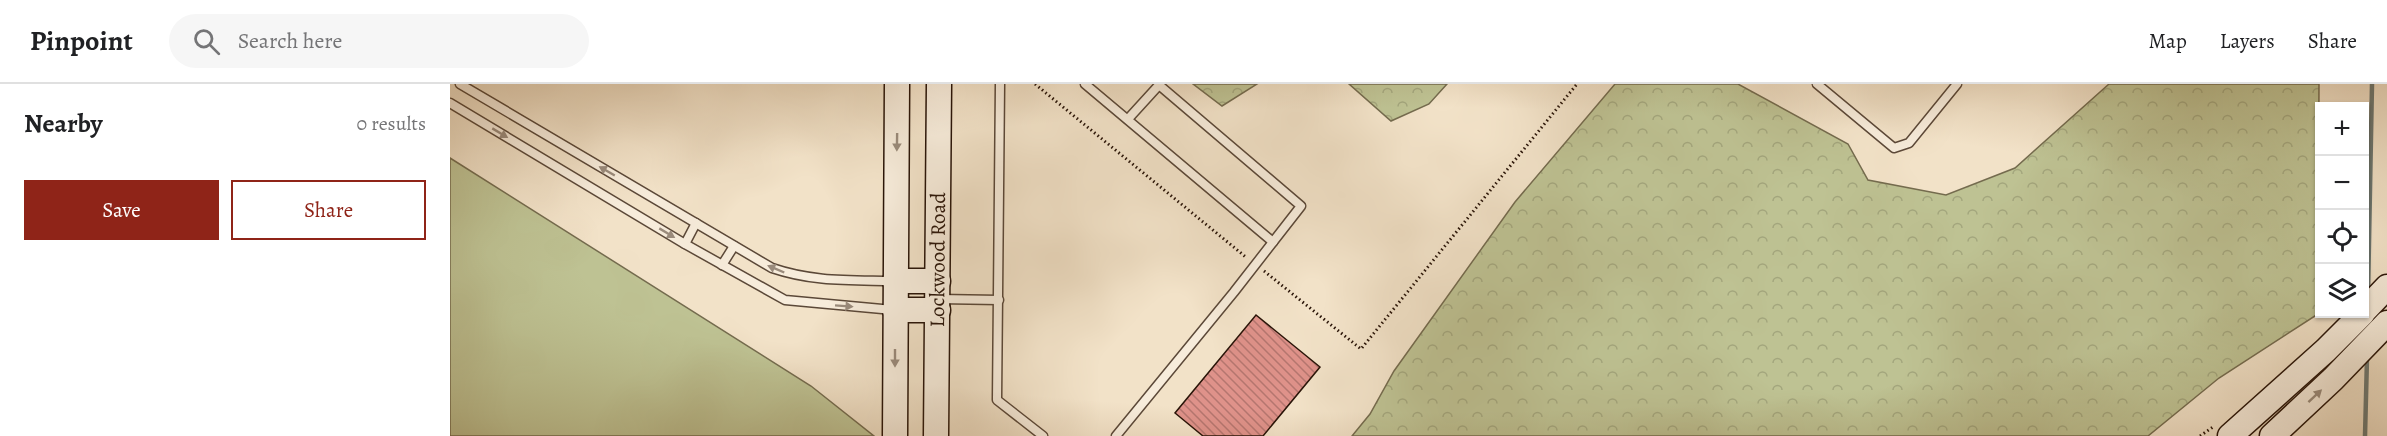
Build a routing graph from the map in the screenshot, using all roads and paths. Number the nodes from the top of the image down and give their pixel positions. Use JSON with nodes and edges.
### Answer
{"nodes":[{"id":1,"x":460,"y":84,"type":"edge"},
{"id":2,"x":897,"y":84,"type":"edge"},
{"id":3,"x":939,"y":84,"type":"edge"},
{"id":4,"x":1000,"y":84,"type":"edge"},
{"id":5,"x":1035,"y":84,"type":"edge"},
{"id":6,"x":1085,"y":84,"type":"edge"},
{"id":7,"x":1577,"y":84,"type":"edge"},
{"id":8,"x":1816,"y":84,"type":"edge"},
{"id":9,"x":1957,"y":84,"type":"edge"},
{"id":10,"x":450,"y":103,"type":"edge"},
{"id":11,"x":1128,"y":119,"type":"junction"},
{"id":12,"x":696,"y":223,"type":"junction"},
{"id":13,"x":1273,"y":242,"type":"junction"},
{"id":14,"x":685,"y":244,"type":"junction"},
{"id":15,"x":734,"y":246,"type":"junction"},
{"id":16,"x":722,"y":265,"type":"junction"},
{"id":17,"x":1256,"y":265,"type":"junction"},
{"id":18,"x":895,"y":281,"type":"junction"},
{"id":19,"x":2387,"y":287,"type":"edge"},
{"id":20,"x":938,"y":296,"type":"junction"},
{"id":21,"x":999,"y":300,"type":"junction"},
{"id":22,"x":2369,"y":306,"type":"edge"},
{"id":23,"x":895,"y":310,"type":"junction"},
{"id":24,"x":2357,"y":318,"type":"edge"},
{"id":25,"x":2387,"y":323,"type":"edge"},
{"id":26,"x":895,"y":436,"type":"edge"},
{"id":27,"x":936,"y":436,"type":"edge"},
{"id":28,"x":1043,"y":436,"type":"edge"},
{"id":29,"x":1116,"y":436,"type":"edge"},
{"id":30,"x":2230,"y":436,"type":"edge"},
{"id":31,"x":2272,"y":436,"type":"edge"}],
"edges":[{"from":12,"to":1,"type":"lane","one_way":true},
{"from":2,"to":18,"type":"main road","name":"Lockwood Road","one_way":true},
{"from":3,"to":20,"type":"main road","name":"Lockwood Road"},
{"from":4,"to":21,"type":"lane"},
{"from":5,"to":17,"type":"path"},
{"from":6,"to":11,"type":"lane"},
{"from":7,"to":17,"type":"path"},
{"from":8,"to":9,"type":"lane"},
{"from":10,"to":14,"type":"lane","one_way":true},
{"from":11,"to":13,"type":"lane"},
{"from":11,"to":13,"type":"lane"},
{"from":12,"to":14,"type":"lane"},
{"from":12,"to":15,"type":"lane"},
{"from":13,"to":17,"type":"lane"},
{"from":14,"to":16,"type":"lane"},
{"from":15,"to":16,"type":"lane"},
{"from":18,"to":15,"type":"lane","one_way":true},
{"from":16,"to":23,"type":"lane","one_way":true},
{"from":17,"to":29,"type":"lane"},
{"from":18,"to":20,"type":"main road"},
{"from":18,"to":23,"type":"main road","name":"Lockwood Road"},
{"from":19,"to":22,"type":"main road"},
{"from":20,"to":21,"type":"lane"},
{"from":20,"to":23,"type":"main road"},
{"from":20,"to":27,"type":"main road","name":"Lockwood Road"},
{"from":21,"to":28,"type":"lane"},
{"from":23,"to":26,"type":"main road","name":"Lockwood Road","one_way":true},
{"from":24,"to":30,"type":"main road"},
{"from":31,"to":25,"type":"main road","one_way":true}]}
